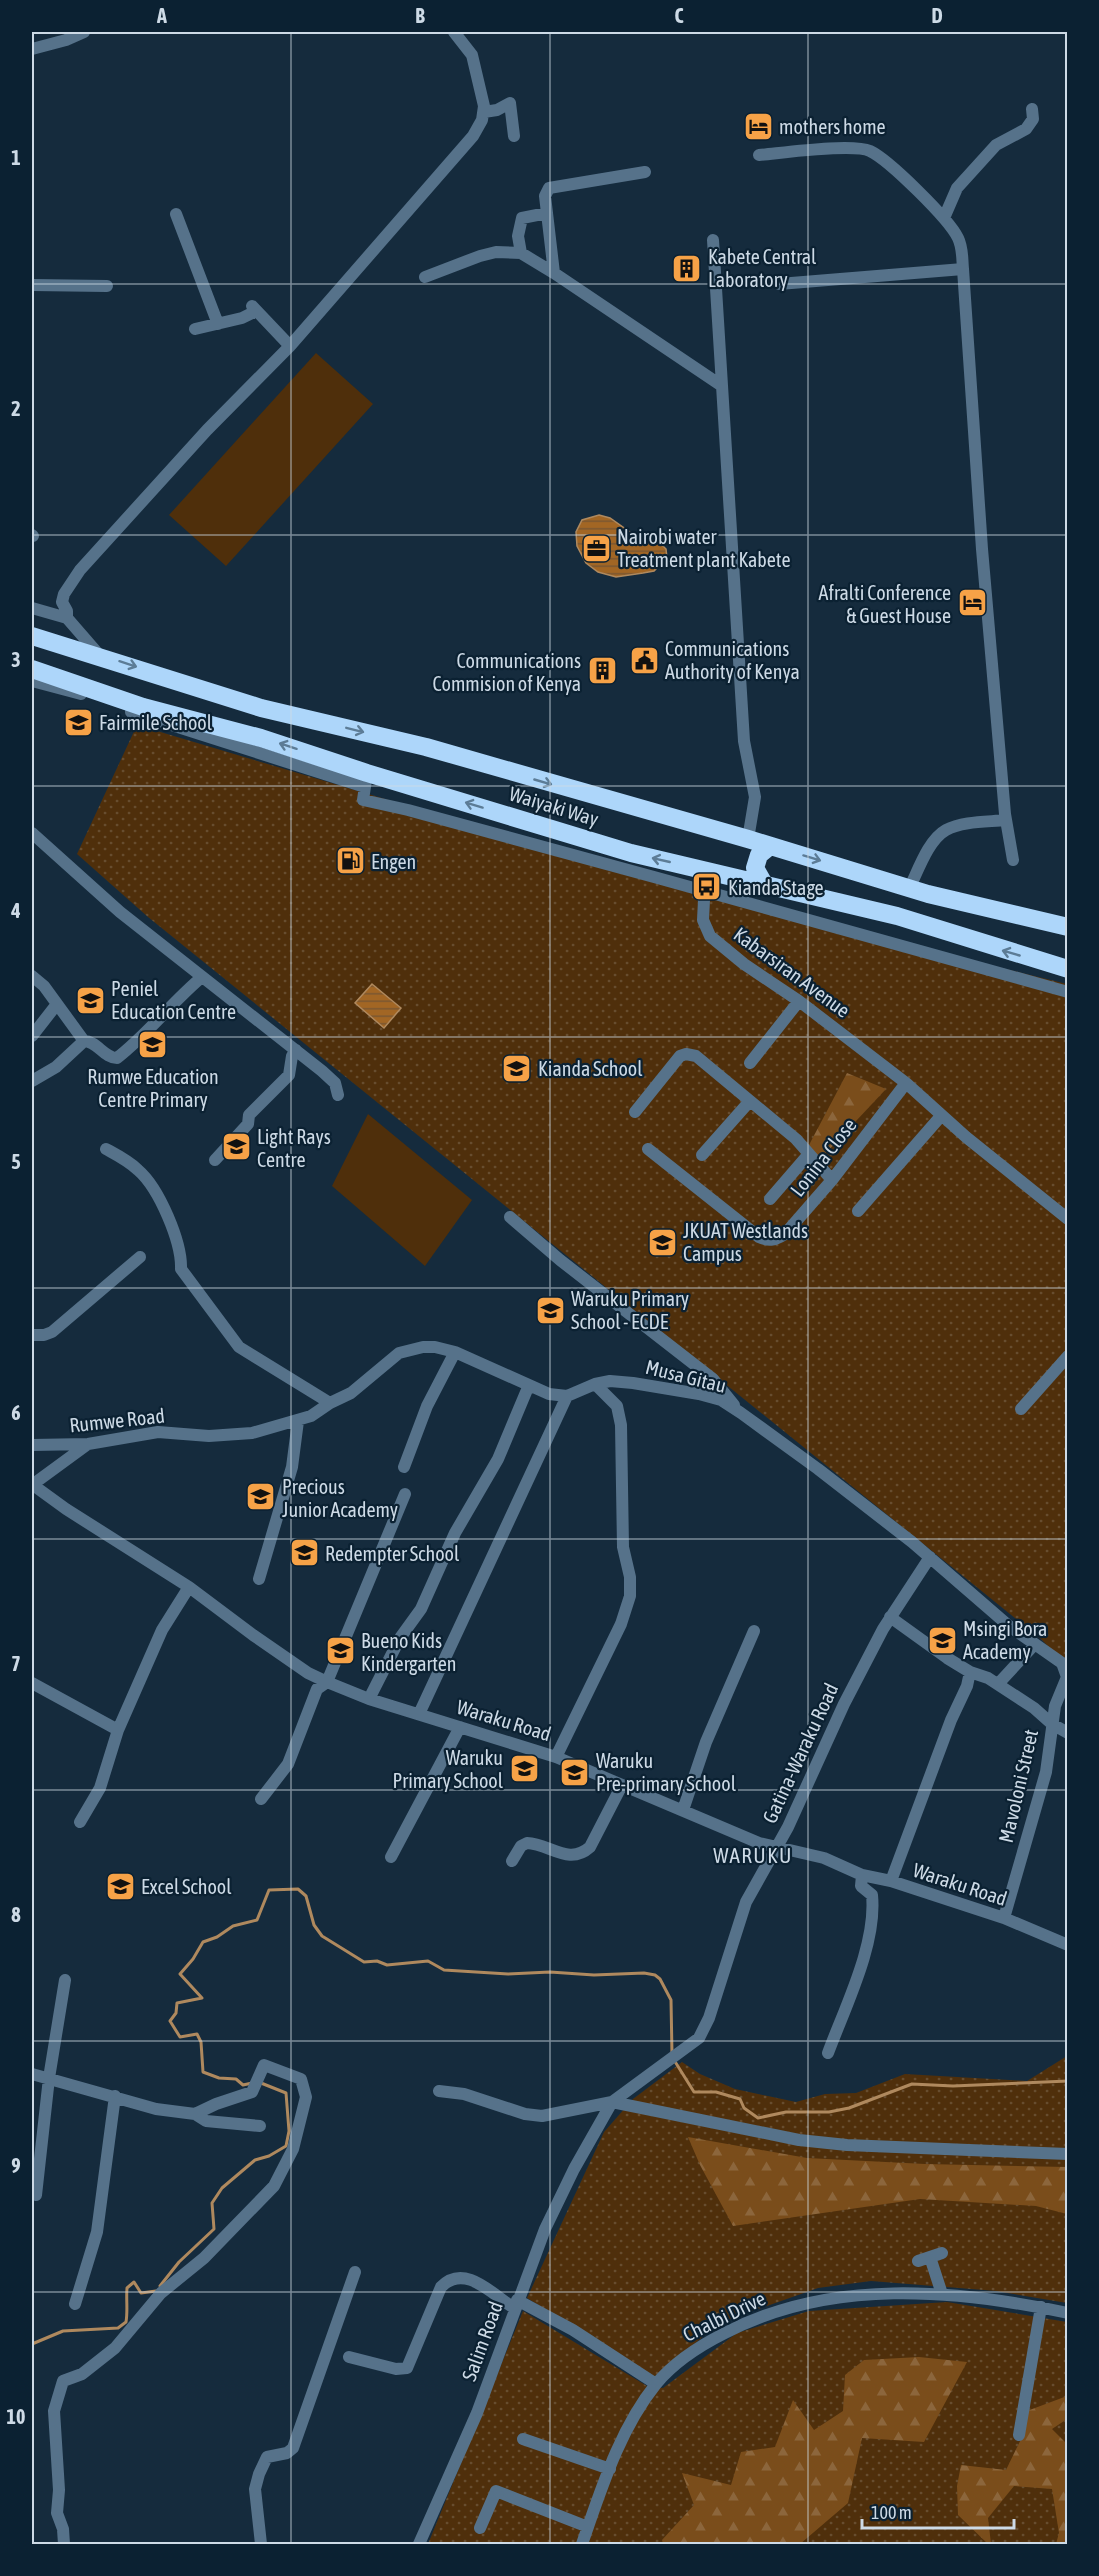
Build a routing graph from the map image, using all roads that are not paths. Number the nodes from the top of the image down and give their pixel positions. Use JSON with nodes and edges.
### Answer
{"nodes":[{"id":1,"x":84,"y":32,"type":"edge"},
{"id":2,"x":454,"y":32,"type":"edge"},
{"id":3,"x":32,"y":49,"type":"edge"},
{"id":4,"x":1032,"y":110,"type":"dead end"},
{"id":5,"x":484,"y":112,"type":"junction"},
{"id":6,"x":514,"y":136,"type":"dead end"},
{"id":7,"x":759,"y":155,"type":"dead end"},
{"id":8,"x":645,"y":172,"type":"dead end"},
{"id":9,"x":547,"y":213,"type":"junction"},
{"id":10,"x":176,"y":214,"type":"dead end"},
{"id":11,"x":944,"y":218,"type":"junction"},
{"id":12,"x":713,"y":240,"type":"dead end"},
{"id":13,"x":520,"y":254,"type":"junction"},
{"id":14,"x":963,"y":270,"type":"junction"},
{"id":15,"x":554,"y":273,"type":"junction"},
{"id":16,"x":425,"y":277,"type":"dead end"},
{"id":17,"x":779,"y":284,"type":"dead end"},
{"id":18,"x":32,"y":285,"type":"edge"},
{"id":19,"x":106,"y":286,"type":"dead end"},
{"id":20,"x":218,"y":324,"type":"junction"},
{"id":21,"x":195,"y":329,"type":"dead end"},
{"id":22,"x":290,"y":346,"type":"junction"},
{"id":23,"x":722,"y":386,"type":"junction"},
{"id":24,"x":32,"y":608,"type":"edge"},
{"id":25,"x":67,"y":618,"type":"junction"},
{"id":26,"x":32,"y":636,"type":"edge"},
{"id":27,"x":100,"y":656,"type":"junction"},
{"id":28,"x":32,"y":669,"type":"edge"},
{"id":29,"x":32,"y":681,"type":"edge"},
{"id":30,"x":366,"y":780,"type":"junction"},
{"id":31,"x":1006,"y":820,"type":"junction"},
{"id":32,"x":32,"y":833,"type":"edge"},
{"id":33,"x":748,"y":839,"type":"junction"},
{"id":34,"x":770,"y":846,"type":"junction"},
{"id":35,"x":1013,"y":860,"type":"dead end"},
{"id":36,"x":704,"y":870,"type":"junction"},
{"id":37,"x":764,"y":884,"type":"junction"},
{"id":38,"x":700,"y":889,"type":"junction"},
{"id":39,"x":913,"y":890,"type":"junction"},
{"id":40,"x":909,"y":920,"type":"junction"},
{"id":41,"x":1068,"y":927,"type":"edge"},
{"id":42,"x":1068,"y":969,"type":"edge"},
{"id":43,"x":32,"y":976,"type":"edge"},
{"id":44,"x":202,"y":977,"type":"junction"},
{"id":45,"x":1068,"y":992,"type":"edge"},
{"id":46,"x":799,"y":1000,"type":"junction"},
{"id":47,"x":57,"y":1004,"type":"junction"},
{"id":48,"x":32,"y":1036,"type":"edge"},
{"id":49,"x":84,"y":1041,"type":"junction"},
{"id":50,"x":296,"y":1050,"type":"junction"},
{"id":51,"x":750,"y":1063,"type":"dead end"},
{"id":52,"x":32,"y":1081,"type":"edge"},
{"id":53,"x":906,"y":1083,"type":"junction"},
{"id":54,"x":338,"y":1095,"type":"dead end"},
{"id":55,"x":749,"y":1102,"type":"junction"},
{"id":56,"x":635,"y":1112,"type":"dead end"},
{"id":57,"x":941,"y":1116,"type":"junction"},
{"id":58,"x":106,"y":1149,"type":"dead end"},
{"id":59,"x":648,"y":1149,"type":"dead end"},
{"id":60,"x":702,"y":1155,"type":"dead end"},
{"id":61,"x":808,"y":1155,"type":"junction"},
{"id":62,"x":215,"y":1160,"type":"dead end"},
{"id":63,"x":832,"y":1180,"type":"junction"},
{"id":64,"x":770,"y":1199,"type":"dead end"},
{"id":65,"x":858,"y":1211,"type":"dead end"},
{"id":66,"x":510,"y":1217,"type":"dead end"},
{"id":67,"x":1068,"y":1219,"type":"edge"},
{"id":68,"x":140,"y":1257,"type":"dead end"},
{"id":69,"x":32,"y":1335,"type":"edge"},
{"id":70,"x":455,"y":1352,"type":"junction"},
{"id":71,"x":1068,"y":1356,"type":"edge"},
{"id":72,"x":595,"y":1384,"type":"junction"},
{"id":73,"x":529,"y":1385,"type":"junction"},
{"id":74,"x":567,"y":1396,"type":"junction"},
{"id":75,"x":330,"y":1402,"type":"junction"},
{"id":76,"x":1021,"y":1409,"type":"dead end"},
{"id":77,"x":741,"y":1413,"type":"junction"},
{"id":78,"x":298,"y":1421,"type":"junction"},
{"id":79,"x":88,"y":1444,"type":"junction"},
{"id":80,"x":32,"y":1445,"type":"edge"},
{"id":81,"x":404,"y":1467,"type":"dead end"},
{"id":82,"x":32,"y":1485,"type":"edge"},
{"id":83,"x":405,"y":1494,"type":"dead end"},
{"id":84,"x":930,"y":1557,"type":"junction"},
{"id":85,"x":259,"y":1579,"type":"dead end"},
{"id":86,"x":189,"y":1587,"type":"junction"},
{"id":87,"x":890,"y":1617,"type":"junction"},
{"id":88,"x":754,"y":1630,"type":"dead end"},
{"id":89,"x":1034,"y":1645,"type":"junction"},
{"id":90,"x":1065,"y":1660,"type":"edge"},
{"id":91,"x":970,"y":1672,"type":"junction"},
{"id":92,"x":327,"y":1682,"type":"junction"},
{"id":93,"x":1066,"y":1682,"type":"edge"},
{"id":94,"x":32,"y":1683,"type":"edge"},
{"id":95,"x":998,"y":1684,"type":"junction"},
{"id":96,"x":369,"y":1699,"type":"junction"},
{"id":97,"x":419,"y":1714,"type":"junction"},
{"id":98,"x":1052,"y":1724,"type":"junction"},
{"id":99,"x":460,"y":1727,"type":"junction"},
{"id":100,"x":118,"y":1730,"type":"junction"},
{"id":101,"x":1068,"y":1733,"type":"edge"},
{"id":102,"x":556,"y":1757,"type":"junction"},
{"id":103,"x":622,"y":1785,"type":"junction"},
{"id":104,"x":261,"y":1799,"type":"dead end"},
{"id":105,"x":683,"y":1810,"type":"junction"},
{"id":106,"x":80,"y":1822,"type":"dead end"},
{"id":107,"x":776,"y":1845,"type":"junction"},
{"id":108,"x":391,"y":1857,"type":"dead end"},
{"id":109,"x":512,"y":1861,"type":"dead end"},
{"id":110,"x":862,"y":1875,"type":"junction"},
{"id":111,"x":891,"y":1881,"type":"junction"},
{"id":112,"x":1004,"y":1918,"type":"junction"},
{"id":113,"x":1068,"y":1945,"type":"edge"},
{"id":114,"x":65,"y":1980,"type":"dead end"},
{"id":115,"x":828,"y":2053,"type":"dead end"},
{"id":116,"x":32,"y":2074,"type":"edge"},
{"id":117,"x":49,"y":2078,"type":"junction"},
{"id":118,"x":438,"y":2091,"type":"dead end"},
{"id":119,"x":115,"y":2096,"type":"junction"},
{"id":120,"x":612,"y":2102,"type":"junction"},
{"id":121,"x":195,"y":2114,"type":"junction"},
{"id":122,"x":260,"y":2126,"type":"dead end"},
{"id":123,"x":1068,"y":2154,"type":"edge"},
{"id":124,"x":36,"y":2195,"type":"dead end"},
{"id":125,"x":918,"y":2261,"type":"dead end"},
{"id":126,"x":355,"y":2272,"type":"dead end"},
{"id":127,"x":942,"y":2294,"type":"junction"},
{"id":128,"x":75,"y":2304,"type":"dead end"},
{"id":129,"x":516,"y":2304,"type":"junction"},
{"id":130,"x":1041,"y":2307,"type":"junction"},
{"id":131,"x":1068,"y":2313,"type":"edge"},
{"id":132,"x":349,"y":2357,"type":"dead end"},
{"id":133,"x":656,"y":2384,"type":"junction"},
{"id":134,"x":1019,"y":2435,"type":"dead end"},
{"id":135,"x":523,"y":2439,"type":"dead end"},
{"id":136,"x":610,"y":2469,"type":"junction"},
{"id":137,"x":480,"y":2528,"type":"dead end"},
{"id":138,"x":588,"y":2528,"type":"junction"},
{"id":139,"x":64,"y":2544,"type":"edge"},
{"id":140,"x":261,"y":2544,"type":"edge"},
{"id":141,"x":419,"y":2544,"type":"edge"},
{"id":142,"x":582,"y":2544,"type":"edge"}],
"edges":[{"from":1,"to":3,"type":"street"},
{"from":2,"to":5,"type":"street"},
{"from":4,"to":11,"type":"street"},
{"from":5,"to":6,"type":"street"},
{"from":5,"to":22,"type":"street"},
{"from":7,"to":11,"type":"street"},
{"from":8,"to":9,"type":"street"},
{"from":9,"to":13,"type":"street"},
{"from":9,"to":15,"type":"street"},
{"from":10,"to":20,"type":"street"},
{"from":11,"to":14,"type":"street"},
{"from":12,"to":23,"type":"street"},
{"from":13,"to":15,"type":"street"},
{"from":13,"to":16,"type":"street"},
{"from":14,"to":17,"type":"street"},
{"from":14,"to":31,"type":"street"},
{"from":15,"to":23,"type":"street"},
{"from":18,"to":19,"type":"street"},
{"from":20,"to":21,"type":"street"},
{"from":20,"to":22,"type":"street"},
{"from":22,"to":25,"type":"street"},
{"from":23,"to":33,"type":"street"},
{"from":24,"to":25,"type":"street"},
{"from":25,"to":27,"type":"street"},
{"from":26,"to":27,"type":"highway","name":"Waiyaki Way"},
{"from":27,"to":33,"type":"highway","name":"Waiyaki Way","one_way":true},
{"from":30,"to":28,"type":"highway","name":"Waiyaki Way","one_way":true},
{"from":29,"to":30,"type":"street"},
{"from":36,"to":30,"type":"highway","name":"Waiyaki Way","one_way":true},
{"from":30,"to":38,"type":"street"},
{"from":31,"to":35,"type":"street"},
{"from":31,"to":39,"type":"street"},
{"from":32,"to":44,"type":"street"},
{"from":33,"to":34,"type":"highway","name":"Waiyaki Way"},
{"from":34,"to":37,"type":"highway"},
{"from":34,"to":39,"type":"highway","name":"Waiyaki Way","one_way":true},
{"from":36,"to":37,"type":"highway","name":"Waiyaki Way"},
{"from":36,"to":38,"type":"street","name":"Kabarsiran Avenue"},
{"from":37,"to":40,"type":"highway","name":"Waiyaki Way"},
{"from":38,"to":45,"type":"street"},
{"from":38,"to":46,"type":"street","name":"Kabarsiran Avenue"},
{"from":39,"to":40,"type":"highway"},
{"from":39,"to":41,"type":"highway","name":"Waiyaki Way"},
{"from":42,"to":40,"type":"highway","name":"Waiyaki Way","one_way":true},
{"from":43,"to":47,"type":"street"},
{"from":44,"to":49,"type":"street"},
{"from":44,"to":50,"type":"street"},
{"from":46,"to":51,"type":"street"},
{"from":46,"to":53,"type":"street","name":"Kabarsiran Avenue"},
{"from":47,"to":48,"type":"street"},
{"from":47,"to":49,"type":"street"},
{"from":49,"to":52,"type":"street"},
{"from":50,"to":54,"type":"street"},
{"from":50,"to":62,"type":"street"},
{"from":53,"to":57,"type":"street","name":"Kabarsiran Avenue"},
{"from":53,"to":63,"type":"street","name":"Lonina Close"},
{"from":55,"to":56,"type":"street"},
{"from":55,"to":60,"type":"street"},
{"from":55,"to":61,"type":"street"},
{"from":57,"to":65,"type":"street"},
{"from":57,"to":67,"type":"street","name":"Kabarsiran Avenue"},
{"from":58,"to":75,"type":"street"},
{"from":59,"to":63,"type":"street","name":"Lonina Close"},
{"from":61,"to":63,"type":"street"},
{"from":61,"to":64,"type":"street"},
{"from":66,"to":77,"type":"street"},
{"from":68,"to":69,"type":"street"},
{"from":70,"to":73,"type":"street"},
{"from":70,"to":75,"type":"street"},
{"from":70,"to":81,"type":"street"},
{"from":71,"to":76,"type":"street"},
{"from":72,"to":74,"type":"street","name":"Musa Gitau"},
{"from":72,"to":77,"type":"street","name":"Musa Gitau"},
{"from":72,"to":102,"type":"street"},
{"from":73,"to":74,"type":"street"},
{"from":73,"to":96,"type":"street"},
{"from":74,"to":97,"type":"street"},
{"from":75,"to":78,"type":"street","name":"Rumwe Road"},
{"from":77,"to":84,"type":"street","name":"Musa Gitau"},
{"from":78,"to":79,"type":"street","name":"Rumwe Road"},
{"from":78,"to":85,"type":"street"},
{"from":79,"to":80,"type":"street","name":"Rumwe Road"},
{"from":79,"to":82,"type":"street"},
{"from":82,"to":86,"type":"street","name":"Waraku Road"},
{"from":83,"to":92,"type":"street"},
{"from":84,"to":87,"type":"street","name":"Gatina-Waraku Road"},
{"from":84,"to":89,"type":"street","name":"Musa Gitau"},
{"from":86,"to":92,"type":"street","name":"Waraku Road"},
{"from":86,"to":100,"type":"street"},
{"from":87,"to":91,"type":"street"},
{"from":87,"to":107,"type":"street","name":"Gatina-Waraku Road"},
{"from":88,"to":105,"type":"street"},
{"from":89,"to":90,"type":"street","name":"Musa Gitau"},
{"from":89,"to":95,"type":"street"},
{"from":90,"to":93,"type":"street","name":"Mavoloni Street"},
{"from":91,"to":95,"type":"street"},
{"from":91,"to":111,"type":"street"},
{"from":92,"to":96,"type":"street","name":"Waraku Road"},
{"from":92,"to":104,"type":"street"},
{"from":93,"to":98,"type":"street","name":"Mavoloni Street"},
{"from":94,"to":100,"type":"street"},
{"from":95,"to":98,"type":"street"},
{"from":96,"to":97,"type":"street","name":"Waraku Road"},
{"from":97,"to":99,"type":"street","name":"Waraku Road"},
{"from":98,"to":101,"type":"street"},
{"from":98,"to":112,"type":"street","name":"Mavoloni Street"},
{"from":99,"to":102,"type":"street","name":"Waraku Road"},
{"from":99,"to":108,"type":"street"},
{"from":100,"to":106,"type":"street"},
{"from":102,"to":103,"type":"street","name":"Waraku Road"},
{"from":103,"to":105,"type":"street","name":"Waraku Road"},
{"from":103,"to":109,"type":"street"},
{"from":105,"to":107,"type":"street","name":"Waraku Road"},
{"from":107,"to":110,"type":"street","name":"Waraku Road"},
{"from":107,"to":120,"type":"street","name":"Gatina-Waraku Road"},
{"from":110,"to":111,"type":"street","name":"Waraku Road"},
{"from":110,"to":115,"type":"street"},
{"from":111,"to":112,"type":"street","name":"Waraku Road"},
{"from":112,"to":113,"type":"street","name":"Waraku Road"},
{"from":114,"to":117,"type":"street"},
{"from":116,"to":117,"type":"street"},
{"from":117,"to":119,"type":"street"},
{"from":117,"to":124,"type":"street"},
{"from":118,"to":120,"type":"street"},
{"from":119,"to":121,"type":"street"},
{"from":119,"to":128,"type":"street"},
{"from":120,"to":123,"type":"street"},
{"from":120,"to":129,"type":"street","name":"Gatina-Waraku Road"},
{"from":121,"to":122,"type":"street"},
{"from":121,"to":139,"type":"street"},
{"from":125,"to":127,"type":"street"},
{"from":126,"to":140,"type":"street"},
{"from":127,"to":130,"type":"street","name":"Chalbi Drive"},
{"from":127,"to":133,"type":"street","name":"Chalbi Drive"},
{"from":129,"to":132,"type":"street"},
{"from":129,"to":133,"type":"street","name":"Salim Road"},
{"from":129,"to":141,"type":"street","name":"Salim Road"},
{"from":130,"to":131,"type":"street","name":"Chalbi Drive"},
{"from":130,"to":134,"type":"street"},
{"from":133,"to":136,"type":"street","name":"Chalbi Drive"},
{"from":135,"to":136,"type":"street"},
{"from":136,"to":138,"type":"street","name":"Chalbi Drive"},
{"from":137,"to":138,"type":"street"},
{"from":138,"to":142,"type":"street","name":"Chalbi Drive"}]}
